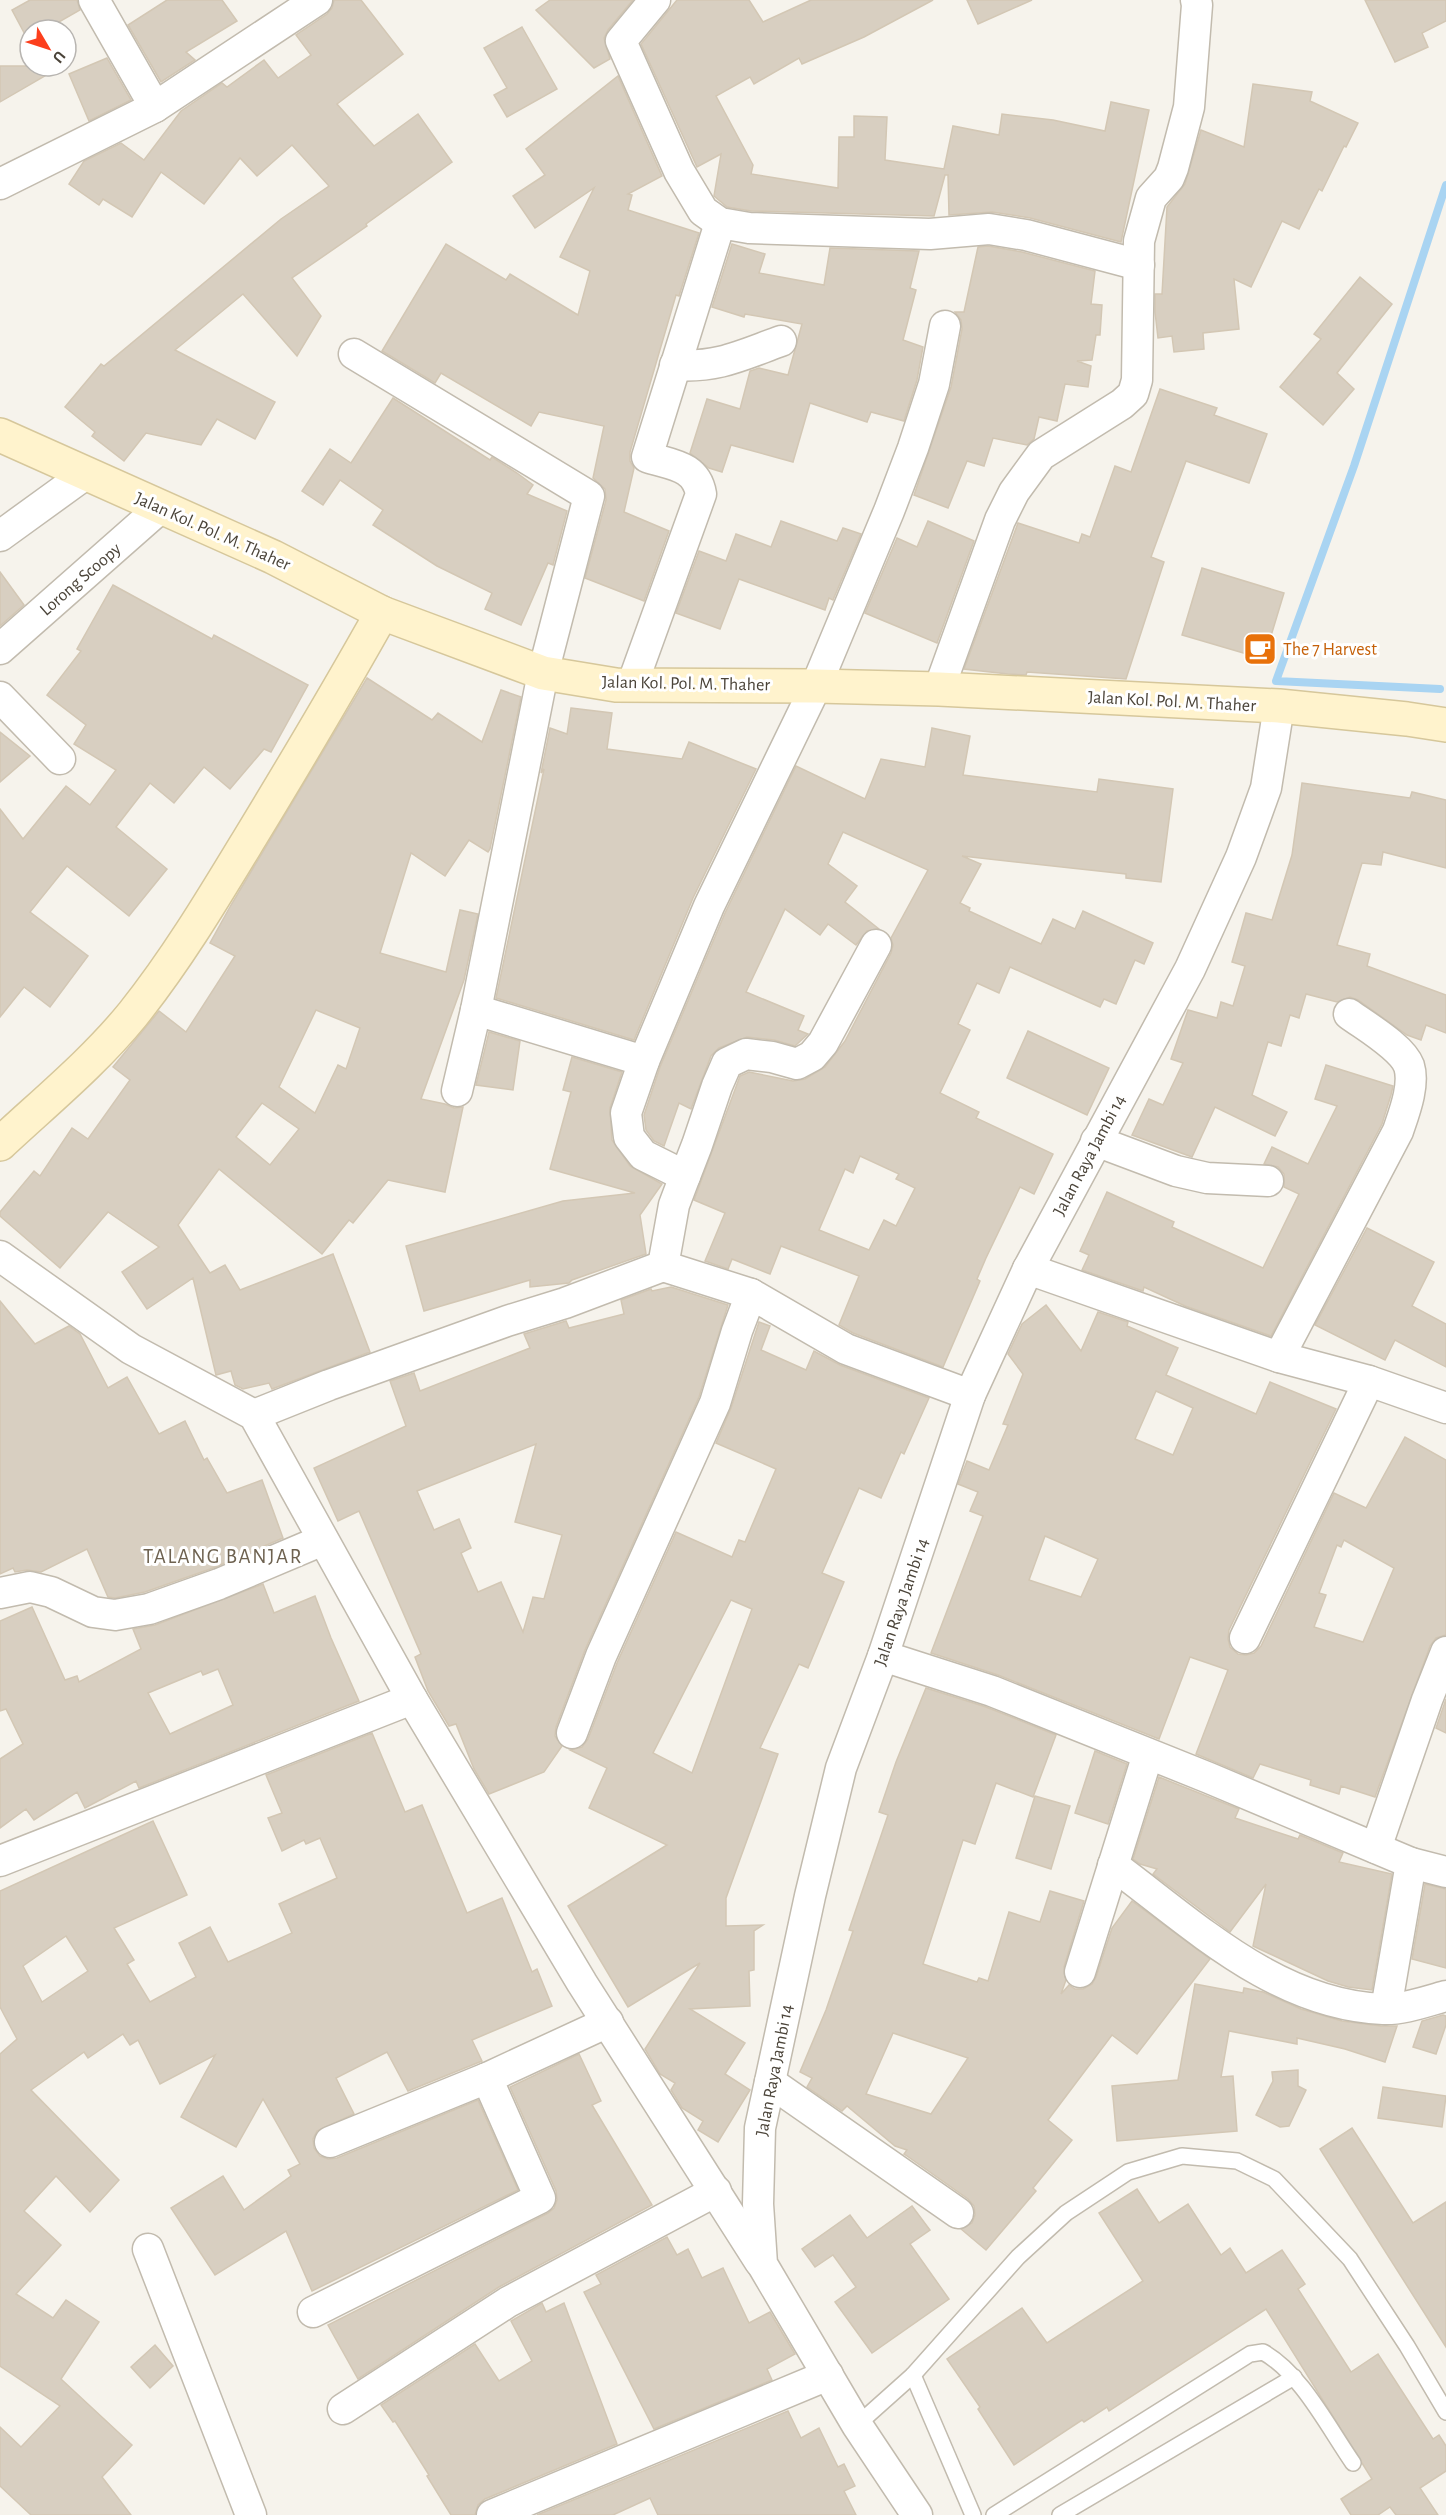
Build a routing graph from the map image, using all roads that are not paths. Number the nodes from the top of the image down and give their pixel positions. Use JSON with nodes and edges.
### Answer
{"nodes":[{"id":1,"x":94,"y":0,"type":"edge"},
{"id":2,"x":317,"y":0,"type":"edge"},
{"id":3,"x":655,"y":0,"type":"edge"},
{"id":4,"x":1196,"y":0,"type":"edge"},
{"id":5,"x":155,"y":107,"type":"junction"},
{"id":6,"x":0,"y":184,"type":"edge"},
{"id":7,"x":720,"y":223,"type":"junction"},
{"id":8,"x":1139,"y":265,"type":"junction"},
{"id":9,"x":945,"y":326,"type":"dead end"},
{"id":10,"x":782,"y":341,"type":"dead end"},
{"id":11,"x":354,"y":354,"type":"dead end"},
{"id":12,"x":675,"y":365,"type":"junction"},
{"id":13,"x":0,"y":435,"type":"edge"},
{"id":14,"x":87,"y":474,"type":"junction"},
{"id":15,"x":160,"y":508,"type":"junction"},
{"id":16,"x":0,"y":536,"type":"edge"},
{"id":17,"x":382,"y":613,"type":"junction"},
{"id":18,"x":0,"y":649,"type":"edge"},
{"id":19,"x":543,"y":673,"type":"junction"},
{"id":20,"x":632,"y":685,"type":"junction"},
{"id":21,"x":816,"y":686,"type":"junction"},
{"id":22,"x":939,"y":689,"type":"junction"},
{"id":23,"x":0,"y":697,"type":"edge"},
{"id":24,"x":1279,"y":706,"type":"junction"},
{"id":25,"x":1446,"y":725,"type":"edge"},
{"id":26,"x":60,"y":759,"type":"dead end"},
{"id":27,"x":876,"y":945,"type":"dead end"},
{"id":28,"x":476,"y":1010,"type":"junction"},
{"id":29,"x":1349,"y":1014,"type":"dead end"},
{"id":30,"x":644,"y":1061,"type":"junction"},
{"id":31,"x":457,"y":1091,"type":"dead end"},
{"id":32,"x":1096,"y":1141,"type":"junction"},
{"id":33,"x":0,"y":1144,"type":"edge"},
{"id":34,"x":685,"y":1176,"type":"junction"},
{"id":35,"x":1268,"y":1181,"type":"dead end"},
{"id":36,"x":0,"y":1256,"type":"edge"},
{"id":37,"x":663,"y":1266,"type":"junction"},
{"id":38,"x":1028,"y":1269,"type":"junction"},
{"id":39,"x":751,"y":1294,"type":"junction"},
{"id":40,"x":1279,"y":1357,"type":"junction"},
{"id":41,"x":1369,"y":1381,"type":"junction"},
{"id":42,"x":970,"y":1395,"type":"junction"},
{"id":43,"x":1446,"y":1407,"type":"edge"},
{"id":44,"x":254,"y":1415,"type":"junction"},
{"id":45,"x":323,"y":1540,"type":"junction"},
{"id":46,"x":0,"y":1593,"type":"edge"},
{"id":47,"x":1245,"y":1638,"type":"dead end"},
{"id":48,"x":1446,"y":1652,"type":"edge"},
{"id":49,"x":883,"y":1656,"type":"junction"},
{"id":50,"x":412,"y":1699,"type":"junction"},
{"id":51,"x":572,"y":1733,"type":"dead end"},
{"id":52,"x":1148,"y":1754,"type":"junction"},
{"id":53,"x":1376,"y":1848,"type":"junction"},
{"id":54,"x":0,"y":1861,"type":"edge"},
{"id":55,"x":1411,"y":1863,"type":"junction"},
{"id":56,"x":1113,"y":1865,"type":"junction"},
{"id":57,"x":1446,"y":1872,"type":"edge"},
{"id":58,"x":1080,"y":1972,"type":"dead end"},
{"id":59,"x":1446,"y":1996,"type":"edge"},
{"id":60,"x":1386,"y":2009,"type":"junction"},
{"id":61,"x":608,"y":2022,"type":"junction"},
{"id":62,"x":487,"y":2078,"type":"junction"},
{"id":63,"x":770,"y":2082,"type":"junction"},
{"id":64,"x":330,"y":2142,"type":"dead end"},
{"id":65,"x":716,"y":2191,"type":"junction"},
{"id":66,"x":958,"y":2213,"type":"dead end"},
{"id":67,"x":148,"y":2249,"type":"dead end"},
{"id":68,"x":762,"y":2264,"type":"junction"},
{"id":69,"x":313,"y":2312,"type":"dead end"},
{"id":70,"x":828,"y":2375,"type":"junction"},
{"id":71,"x":913,"y":2375,"type":"junction"},
{"id":72,"x":1294,"y":2377,"type":"junction"},
{"id":73,"x":343,"y":2409,"type":"dead end"},
{"id":74,"x":1446,"y":2412,"type":"edge"},
{"id":75,"x":857,"y":2425,"type":"junction"},
{"id":76,"x":1353,"y":2463,"type":"dead end"},
{"id":77,"x":251,"y":2515,"type":"edge"},
{"id":78,"x":492,"y":2515,"type":"edge"},
{"id":79,"x":916,"y":2515,"type":"edge"},
{"id":80,"x":973,"y":2515,"type":"edge"},
{"id":81,"x":994,"y":2515,"type":"edge"},
{"id":82,"x":1060,"y":2515,"type":"edge"}],
"edges":[{"from":1,"to":5,"type":"street"},
{"from":2,"to":5,"type":"street"},
{"from":3,"to":7,"type":"street"},
{"from":4,"to":8,"type":"street"},
{"from":5,"to":6,"type":"street"},
{"from":7,"to":8,"type":"street"},
{"from":7,"to":12,"type":"street"},
{"from":8,"to":22,"type":"street"},
{"from":9,"to":21,"type":"street"},
{"from":10,"to":12,"type":"street"},
{"from":11,"to":19,"type":"street"},
{"from":12,"to":20,"type":"street"},
{"from":13,"to":14,"type":"street","name":"Jalan Kol. Pol. M. Thaher"},
{"from":14,"to":15,"type":"street","name":"Jalan Kol. Pol. M. Thaher"},
{"from":14,"to":16,"type":"street"},
{"from":15,"to":17,"type":"street","name":"Jalan Kol. Pol. M. Thaher"},
{"from":15,"to":18,"type":"street","name":"Lorong Scoopy"},
{"from":17,"to":19,"type":"street","name":"Jalan Kol. Pol. M. Thaher"},
{"from":17,"to":33,"type":"street"},
{"from":19,"to":20,"type":"street","name":"Jalan Kol. Pol. M. Thaher"},
{"from":19,"to":28,"type":"street"},
{"from":20,"to":21,"type":"street","name":"Jalan Kol. Pol. M. Thaher"},
{"from":21,"to":22,"type":"street","name":"Jalan Kol. Pol. M. Thaher"},
{"from":21,"to":30,"type":"street"},
{"from":22,"to":24,"type":"street","name":"Jalan Kol. Pol. M. Thaher"},
{"from":23,"to":26,"type":"street"},
{"from":24,"to":25,"type":"street","name":"Jalan Kol. Pol. M. Thaher"},
{"from":24,"to":32,"type":"street","name":"Jalan Raya Jambi 14"},
{"from":27,"to":34,"type":"street"},
{"from":28,"to":30,"type":"street"},
{"from":28,"to":31,"type":"street"},
{"from":29,"to":40,"type":"street"},
{"from":30,"to":34,"type":"street"},
{"from":32,"to":35,"type":"street"},
{"from":32,"to":38,"type":"street","name":"Jalan Raya Jambi 14"},
{"from":34,"to":37,"type":"street"},
{"from":36,"to":44,"type":"street"},
{"from":37,"to":39,"type":"street"},
{"from":37,"to":44,"type":"street"},
{"from":38,"to":40,"type":"street"},
{"from":38,"to":42,"type":"street","name":"Jalan Raya Jambi 14"},
{"from":39,"to":42,"type":"street"},
{"from":39,"to":51,"type":"street"},
{"from":40,"to":41,"type":"street"},
{"from":41,"to":43,"type":"street"},
{"from":41,"to":47,"type":"street"},
{"from":42,"to":49,"type":"street","name":"Jalan Raya Jambi 14"},
{"from":44,"to":45,"type":"street"},
{"from":45,"to":46,"type":"street"},
{"from":45,"to":50,"type":"street"},
{"from":48,"to":53,"type":"street"},
{"from":49,"to":52,"type":"street"},
{"from":49,"to":63,"type":"street","name":"Jalan Raya Jambi 14"},
{"from":50,"to":54,"type":"street"},
{"from":50,"to":61,"type":"street"},
{"from":52,"to":53,"type":"street"},
{"from":52,"to":56,"type":"street"},
{"from":53,"to":55,"type":"street"},
{"from":55,"to":57,"type":"street"},
{"from":55,"to":60,"type":"street"},
{"from":56,"to":58,"type":"street"},
{"from":56,"to":60,"type":"street"},
{"from":59,"to":60,"type":"street"},
{"from":61,"to":62,"type":"street"},
{"from":61,"to":65,"type":"street"},
{"from":62,"to":64,"type":"street"},
{"from":62,"to":69,"type":"street"},
{"from":63,"to":66,"type":"street"},
{"from":63,"to":68,"type":"street","name":"Jalan Raya Jambi 14"},
{"from":65,"to":68,"type":"street"},
{"from":65,"to":73,"type":"street"},
{"from":67,"to":77,"type":"street"},
{"from":68,"to":70,"type":"street","name":"Jalan Raya Jambi 14"},
{"from":70,"to":75,"type":"street","name":"Jalan Raya Jambi 14"},
{"from":70,"to":78,"type":"street"},
{"from":71,"to":74,"type":"lane"},
{"from":71,"to":75,"type":"lane"},
{"from":71,"to":80,"type":"lane"},
{"from":72,"to":76,"type":"lane"},
{"from":72,"to":81,"type":"lane"},
{"from":72,"to":82,"type":"lane"},
{"from":75,"to":79,"type":"street","name":"Jalan Raya Jambi 14"}]}
